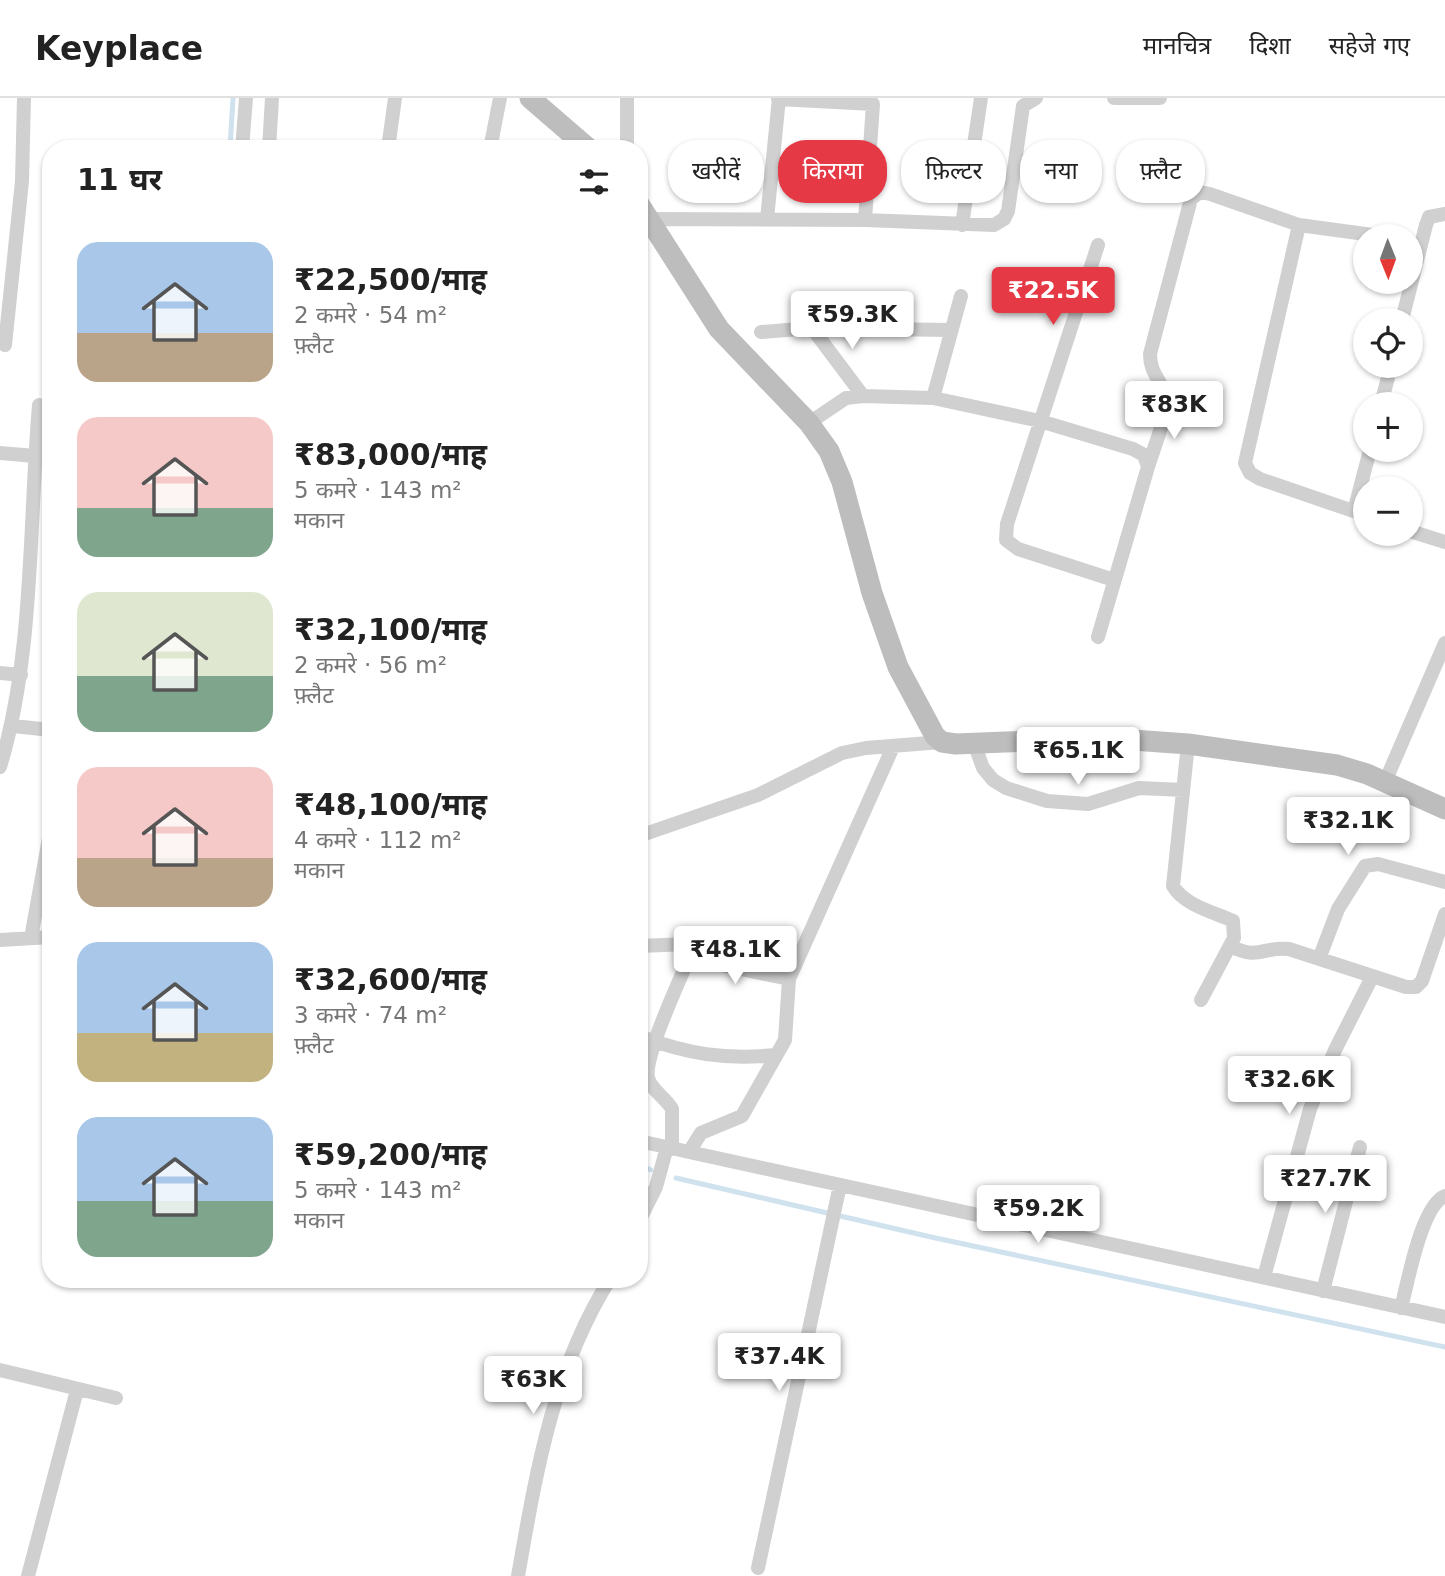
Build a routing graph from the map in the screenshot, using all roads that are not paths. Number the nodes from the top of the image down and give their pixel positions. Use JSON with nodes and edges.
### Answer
{"nodes":[{"id":1,"x":24,"y":98,"type":"edge"},
{"id":2,"x":246,"y":98,"type":"edge"},
{"id":3,"x":272,"y":98,"type":"edge"},
{"id":4,"x":395,"y":98,"type":"edge"},
{"id":5,"x":500,"y":98,"type":"edge"},
{"id":6,"x":530,"y":98,"type":"edge"},
{"id":7,"x":627,"y":98,"type":"edge"},
{"id":8,"x":981,"y":98,"type":"edge"},
{"id":9,"x":1036,"y":98,"type":"edge"},
{"id":10,"x":1114,"y":98,"type":"edge"},
{"id":11,"x":1160,"y":98,"type":"edge"},
{"id":12,"x":778,"y":99,"type":"edge"},
{"id":13,"x":873,"y":101,"type":"edge"},
{"id":14,"x":243,"y":140,"type":"edge"},
{"id":15,"x":270,"y":140,"type":"edge"},
{"id":16,"x":389,"y":140,"type":"edge"},
{"id":17,"x":493,"y":140,"type":"edge"},
{"id":18,"x":579,"y":140,"type":"edge"},
{"id":19,"x":626,"y":140,"type":"edge"},
{"id":20,"x":1445,"y":215,"type":"edge"},
{"id":21,"x":648,"y":218,"type":"edge"},
{"id":22,"x":767,"y":219,"type":"junction"},
{"id":23,"x":865,"y":220,"type":"junction"},
{"id":24,"x":962,"y":225,"type":"junction"},
{"id":25,"x":1299,"y":225,"type":"junction"},
{"id":26,"x":648,"y":227,"type":"edge"},
{"id":27,"x":1423,"y":228,"type":"edge"},
{"id":28,"x":1353,"y":232,"type":"edge"},
{"id":29,"x":1098,"y":245,"type":"dead end"},
{"id":30,"x":961,"y":296,"type":"dead end"},
{"id":31,"x":813,"y":328,"type":"junction"},
{"id":32,"x":950,"y":330,"type":"junction"},
{"id":33,"x":761,"y":332,"type":"dead end"},
{"id":34,"x":5,"y":345,"type":"dead end"},
{"id":35,"x":863,"y":396,"type":"junction"},
{"id":36,"x":933,"y":398,"type":"junction"},
{"id":37,"x":39,"y":405,"type":"dead end"},
{"id":38,"x":1040,"y":421,"type":"junction"},
{"id":39,"x":809,"y":423,"type":"junction"},
{"id":40,"x":0,"y":453,"type":"edge"},
{"id":41,"x":35,"y":456,"type":"junction"},
{"id":42,"x":1148,"y":467,"type":"junction"},
{"id":43,"x":1353,"y":511,"type":"edge"},
{"id":44,"x":1423,"y":535,"type":"edge"},
{"id":45,"x":1445,"y":542,"type":"edge"},
{"id":46,"x":1114,"y":580,"type":"junction"},
{"id":47,"x":1098,"y":637,"type":"dead end"},
{"id":48,"x":1445,"y":643,"type":"edge"},
{"id":49,"x":0,"y":673,"type":"edge"},
{"id":50,"x":21,"y":675,"type":"junction"},
{"id":51,"x":13,"y":726,"type":"junction"},
{"id":52,"x":42,"y":729,"type":"edge"},
{"id":53,"x":942,"y":742,"type":"junction"},
{"id":54,"x":974,"y":743,"type":"junction"},
{"id":55,"x":1188,"y":744,"type":"junction"},
{"id":56,"x":893,"y":747,"type":"junction"},
{"id":57,"x":0,"y":767,"type":"edge"},
{"id":58,"x":1385,"y":782,"type":"junction"},
{"id":59,"x":1183,"y":790,"type":"junction"},
{"id":60,"x":1445,"y":808,"type":"edge"},
{"id":61,"x":648,"y":833,"type":"edge"},
{"id":62,"x":42,"y":880,"type":"edge"},
{"id":63,"x":1445,"y":882,"type":"edge"},
{"id":64,"x":1445,"y":914,"type":"edge"},
{"id":65,"x":42,"y":937,"type":"edge"},
{"id":66,"x":32,"y":938,"type":"junction"},
{"id":67,"x":0,"y":940,"type":"edge"},
{"id":68,"x":648,"y":946,"type":"edge"},
{"id":69,"x":1230,"y":946,"type":"junction"},
{"id":70,"x":689,"y":958,"type":"junction"},
{"id":71,"x":1319,"y":960,"type":"junction"},
{"id":72,"x":1372,"y":977,"type":"junction"},
{"id":73,"x":789,"y":979,"type":"junction"},
{"id":74,"x":1201,"y":1000,"type":"dead end"},
{"id":75,"x":648,"y":1039,"type":"edge"},
{"id":76,"x":656,"y":1042,"type":"junction"},
{"id":77,"x":776,"y":1055,"type":"junction"},
{"id":78,"x":648,"y":1142,"type":"edge"},
{"id":79,"x":1360,"y":1147,"type":"dead end"},
{"id":80,"x":669,"y":1148,"type":"junction"},
{"id":81,"x":689,"y":1152,"type":"junction"},
{"id":82,"x":840,"y":1185,"type":"junction"},
{"id":83,"x":1445,"y":1196,"type":"edge"},
{"id":84,"x":648,"y":1203,"type":"edge"},
{"id":85,"x":1264,"y":1277,"type":"junction"},
{"id":86,"x":605,"y":1288,"type":"edge"},
{"id":87,"x":1323,"y":1291,"type":"junction"},
{"id":88,"x":1401,"y":1308,"type":"junction"},
{"id":89,"x":1445,"y":1317,"type":"edge"},
{"id":90,"x":0,"y":1370,"type":"edge"},
{"id":91,"x":77,"y":1390,"type":"junction"},
{"id":92,"x":116,"y":1398,"type":"dead end"},
{"id":93,"x":758,"y":1568,"type":"dead end"},
{"id":94,"x":28,"y":1576,"type":"edge"},
{"id":95,"x":518,"y":1576,"type":"edge"}],
"edges":[{"from":1,"to":34,"type":"street"},
{"from":2,"to":14,"type":"street"},
{"from":3,"to":15,"type":"street"},
{"from":4,"to":16,"type":"street"},
{"from":5,"to":17,"type":"street"},
{"from":6,"to":18,"type":"street"},
{"from":7,"to":19,"type":"street"},
{"from":8,"to":24,"type":"street"},
{"from":9,"to":24,"type":"street"},
{"from":10,"to":11,"type":"street"},
{"from":12,"to":13,"type":"street"},
{"from":12,"to":22,"type":"street"},
{"from":13,"to":23,"type":"street"},
{"from":20,"to":27,"type":"street"},
{"from":21,"to":22,"type":"street"},
{"from":22,"to":23,"type":"street"},
{"from":23,"to":24,"type":"street"},
{"from":25,"to":28,"type":"street"},
{"from":25,"to":42,"type":"street"},
{"from":25,"to":43,"type":"street"},
{"from":26,"to":39,"type":"street"},
{"from":29,"to":38,"type":"street"},
{"from":30,"to":32,"type":"street"},
{"from":31,"to":32,"type":"street"},
{"from":31,"to":33,"type":"street"},
{"from":31,"to":35,"type":"street"},
{"from":32,"to":36,"type":"street"},
{"from":35,"to":36,"type":"street"},
{"from":35,"to":39,"type":"street"},
{"from":36,"to":38,"type":"street"},
{"from":37,"to":41,"type":"street"},
{"from":38,"to":42,"type":"street"},
{"from":38,"to":46,"type":"street"},
{"from":39,"to":53,"type":"street"},
{"from":40,"to":41,"type":"street"},
{"from":41,"to":50,"type":"street"},
{"from":42,"to":46,"type":"street"},
{"from":44,"to":45,"type":"street"},
{"from":46,"to":47,"type":"street"},
{"from":48,"to":58,"type":"street"},
{"from":49,"to":50,"type":"street"},
{"from":50,"to":51,"type":"street"},
{"from":51,"to":52,"type":"street"},
{"from":51,"to":57,"type":"street"},
{"from":53,"to":54,"type":"street"},
{"from":53,"to":56,"type":"street"},
{"from":54,"to":55,"type":"street"},
{"from":54,"to":59,"type":"street"},
{"from":55,"to":58,"type":"street"},
{"from":55,"to":59,"type":"street"},
{"from":56,"to":61,"type":"street"},
{"from":56,"to":73,"type":"street"},
{"from":58,"to":60,"type":"street"},
{"from":59,"to":69,"type":"street"},
{"from":62,"to":66,"type":"street"},
{"from":63,"to":71,"type":"street"},
{"from":64,"to":72,"type":"street"},
{"from":65,"to":66,"type":"street"},
{"from":66,"to":67,"type":"street"},
{"from":68,"to":70,"type":"street"},
{"from":69,"to":71,"type":"street"},
{"from":69,"to":74,"type":"street"},
{"from":70,"to":73,"type":"street"},
{"from":70,"to":76,"type":"street"},
{"from":71,"to":72,"type":"street"},
{"from":72,"to":85,"type":"street"},
{"from":73,"to":77,"type":"street"},
{"from":75,"to":76,"type":"street"},
{"from":76,"to":77,"type":"street"},
{"from":76,"to":80,"type":"street"},
{"from":77,"to":81,"type":"street"},
{"from":78,"to":80,"type":"street"},
{"from":79,"to":87,"type":"street"},
{"from":80,"to":81,"type":"street"},
{"from":80,"to":84,"type":"street"},
{"from":81,"to":82,"type":"street"},
{"from":82,"to":85,"type":"street"},
{"from":82,"to":93,"type":"street"},
{"from":83,"to":88,"type":"street"},
{"from":85,"to":87,"type":"street"},
{"from":86,"to":95,"type":"street"},
{"from":87,"to":88,"type":"street"},
{"from":88,"to":89,"type":"street"},
{"from":90,"to":91,"type":"street"},
{"from":91,"to":92,"type":"street"},
{"from":91,"to":94,"type":"street"}]}
